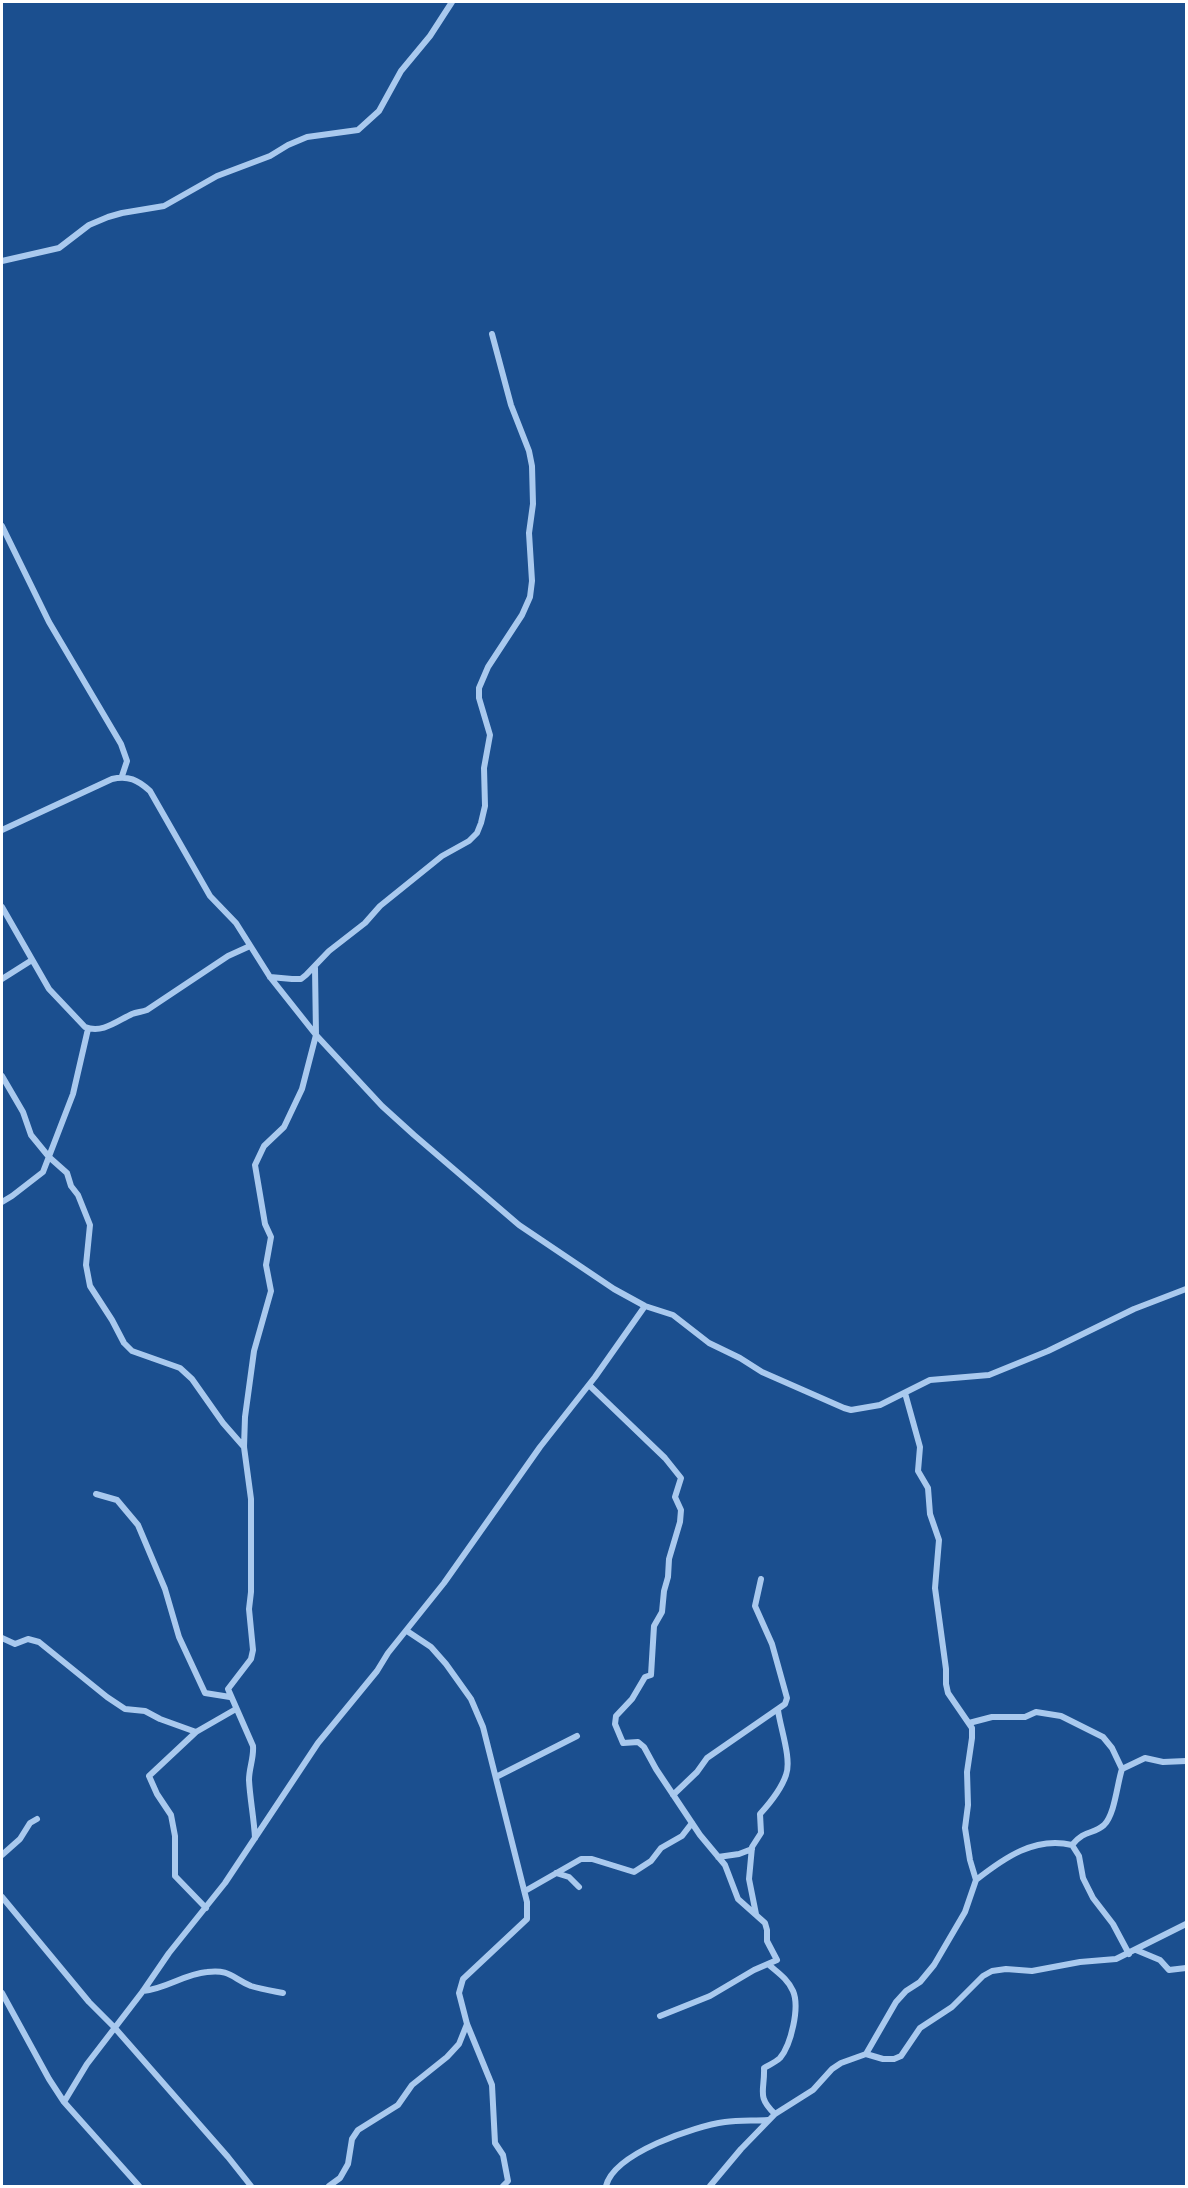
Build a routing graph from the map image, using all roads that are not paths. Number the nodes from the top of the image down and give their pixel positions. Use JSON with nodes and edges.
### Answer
{"nodes":[{"id":1,"x":452,"y":2,"type":"edge"},
{"id":2,"x":2,"y":261,"type":"edge"},
{"id":3,"x":492,"y":334,"type":"dead end"},
{"id":4,"x":2,"y":526,"type":"edge"},
{"id":5,"x":122,"y":776,"type":"junction"},
{"id":6,"x":2,"y":830,"type":"edge"},
{"id":7,"x":2,"y":908,"type":"edge"},
{"id":8,"x":250,"y":946,"type":"junction"},
{"id":9,"x":32,"y":960,"type":"junction"},
{"id":10,"x":315,"y":968,"type":"junction"},
{"id":11,"x":270,"y":977,"type":"junction"},
{"id":12,"x":2,"y":979,"type":"edge"},
{"id":13,"x":88,"y":1029,"type":"junction"},
{"id":14,"x":316,"y":1035,"type":"junction"},
{"id":15,"x":2,"y":1076,"type":"edge"},
{"id":16,"x":50,"y":1157,"type":"junction"},
{"id":17,"x":2,"y":1202,"type":"edge"},
{"id":18,"x":1186,"y":1288,"type":"edge"},
{"id":19,"x":645,"y":1306,"type":"junction"},
{"id":20,"x":589,"y":1385,"type":"junction"},
{"id":21,"x":904,"y":1393,"type":"junction"},
{"id":22,"x":244,"y":1448,"type":"junction"},
{"id":23,"x":96,"y":1494,"type":"dead end"},
{"id":24,"x":761,"y":1579,"type":"dead end"},
{"id":25,"x":407,"y":1631,"type":"junction"},
{"id":26,"x":2,"y":1638,"type":"edge"},
{"id":27,"x":230,"y":1697,"type":"junction"},
{"id":28,"x":236,"y":1709,"type":"junction"},
{"id":29,"x":778,"y":1710,"type":"junction"},
{"id":30,"x":969,"y":1724,"type":"junction"},
{"id":31,"x":196,"y":1731,"type":"junction"},
{"id":32,"x":577,"y":1736,"type":"dead end"},
{"id":33,"x":1186,"y":1761,"type":"edge"},
{"id":34,"x":1122,"y":1769,"type":"junction"},
{"id":35,"x":496,"y":1777,"type":"junction"},
{"id":36,"x":673,"y":1795,"type":"junction"},
{"id":37,"x":37,"y":1819,"type":"dead end"},
{"id":38,"x":692,"y":1823,"type":"junction"},
{"id":39,"x":255,"y":1839,"type":"junction"},
{"id":40,"x":1072,"y":1845,"type":"junction"},
{"id":41,"x":752,"y":1849,"type":"junction"},
{"id":42,"x":2,"y":1855,"type":"edge"},
{"id":43,"x":718,"y":1857,"type":"junction"},
{"id":44,"x":556,"y":1873,"type":"junction"},
{"id":45,"x":976,"y":1880,"type":"junction"},
{"id":46,"x":579,"y":1887,"type":"dead end"},
{"id":47,"x":525,"y":1892,"type":"junction"},
{"id":48,"x":2,"y":1897,"type":"edge"},
{"id":49,"x":206,"y":1908,"type":"junction"},
{"id":50,"x":756,"y":1914,"type":"junction"},
{"id":51,"x":1186,"y":1924,"type":"edge"},
{"id":52,"x":1136,"y":1950,"type":"junction"},
{"id":53,"x":1129,"y":1954,"type":"junction"},
{"id":54,"x":768,"y":1964,"type":"junction"},
{"id":55,"x":1186,"y":1968,"type":"edge"},
{"id":56,"x":143,"y":1991,"type":"junction"},
{"id":57,"x":283,"y":1993,"type":"dead end"},
{"id":58,"x":2,"y":1994,"type":"edge"},
{"id":59,"x":660,"y":2016,"type":"dead end"},
{"id":60,"x":467,"y":2024,"type":"junction"},
{"id":61,"x":114,"y":2027,"type":"junction"},
{"id":62,"x":866,"y":2054,"type":"junction"},
{"id":63,"x":64,"y":2102,"type":"junction"},
{"id":64,"x":775,"y":2114,"type":"junction"},
{"id":65,"x":768,"y":2120,"type":"junction"},
{"id":66,"x":139,"y":2187,"type":"edge"},
{"id":67,"x":251,"y":2187,"type":"edge"},
{"id":68,"x":329,"y":2187,"type":"edge"},
{"id":69,"x":503,"y":2187,"type":"edge"},
{"id":70,"x":606,"y":2187,"type":"edge"},
{"id":71,"x":710,"y":2187,"type":"edge"}],
"edges":[{"from":1,"to":2,"type":"street"},
{"from":3,"to":10,"type":"street"},
{"from":4,"to":5,"type":"street"},
{"from":5,"to":6,"type":"street"},
{"from":5,"to":8,"type":"street"},
{"from":7,"to":9,"type":"street"},
{"from":8,"to":11,"type":"street"},
{"from":8,"to":13,"type":"street"},
{"from":9,"to":12,"type":"street"},
{"from":9,"to":13,"type":"street"},
{"from":10,"to":11,"type":"street"},
{"from":10,"to":14,"type":"street"},
{"from":11,"to":14,"type":"street"},
{"from":13,"to":16,"type":"street"},
{"from":14,"to":19,"type":"street"},
{"from":14,"to":22,"type":"street"},
{"from":15,"to":16,"type":"street"},
{"from":16,"to":17,"type":"street"},
{"from":16,"to":22,"type":"street"},
{"from":18,"to":21,"type":"street"},
{"from":19,"to":20,"type":"street"},
{"from":19,"to":21,"type":"street"},
{"from":20,"to":25,"type":"street"},
{"from":20,"to":36,"type":"street"},
{"from":21,"to":30,"type":"street"},
{"from":22,"to":27,"type":"street"},
{"from":23,"to":27,"type":"street"},
{"from":24,"to":29,"type":"street"},
{"from":25,"to":35,"type":"street"},
{"from":25,"to":39,"type":"street"},
{"from":26,"to":31,"type":"street"},
{"from":27,"to":28,"type":"street"},
{"from":28,"to":31,"type":"street"},
{"from":28,"to":39,"type":"street"},
{"from":29,"to":36,"type":"street"},
{"from":29,"to":41,"type":"street"},
{"from":30,"to":34,"type":"street"},
{"from":30,"to":45,"type":"street"},
{"from":31,"to":49,"type":"street"},
{"from":32,"to":35,"type":"street"},
{"from":33,"to":34,"type":"street"},
{"from":34,"to":40,"type":"street"},
{"from":35,"to":47,"type":"street"},
{"from":36,"to":38,"type":"street"},
{"from":37,"to":42,"type":"street"},
{"from":38,"to":43,"type":"street"},
{"from":38,"to":44,"type":"street"},
{"from":39,"to":49,"type":"street"},
{"from":40,"to":45,"type":"street"},
{"from":40,"to":53,"type":"street"},
{"from":41,"to":43,"type":"street"},
{"from":41,"to":50,"type":"street"},
{"from":43,"to":50,"type":"street"},
{"from":44,"to":46,"type":"street"},
{"from":44,"to":47,"type":"street"},
{"from":45,"to":62,"type":"street"},
{"from":47,"to":60,"type":"street"},
{"from":48,"to":61,"type":"street"},
{"from":49,"to":56,"type":"street"},
{"from":50,"to":54,"type":"street"},
{"from":51,"to":52,"type":"street"},
{"from":52,"to":53,"type":"street"},
{"from":52,"to":55,"type":"street"},
{"from":53,"to":62,"type":"street"},
{"from":54,"to":59,"type":"street"},
{"from":54,"to":64,"type":"street"},
{"from":56,"to":57,"type":"street"},
{"from":56,"to":61,"type":"street"},
{"from":58,"to":63,"type":"street"},
{"from":60,"to":68,"type":"street"},
{"from":60,"to":69,"type":"street"},
{"from":61,"to":63,"type":"street"},
{"from":61,"to":67,"type":"street"},
{"from":62,"to":64,"type":"street"},
{"from":63,"to":66,"type":"street"},
{"from":64,"to":65,"type":"street"},
{"from":65,"to":70,"type":"street"},
{"from":65,"to":71,"type":"street"}]}
